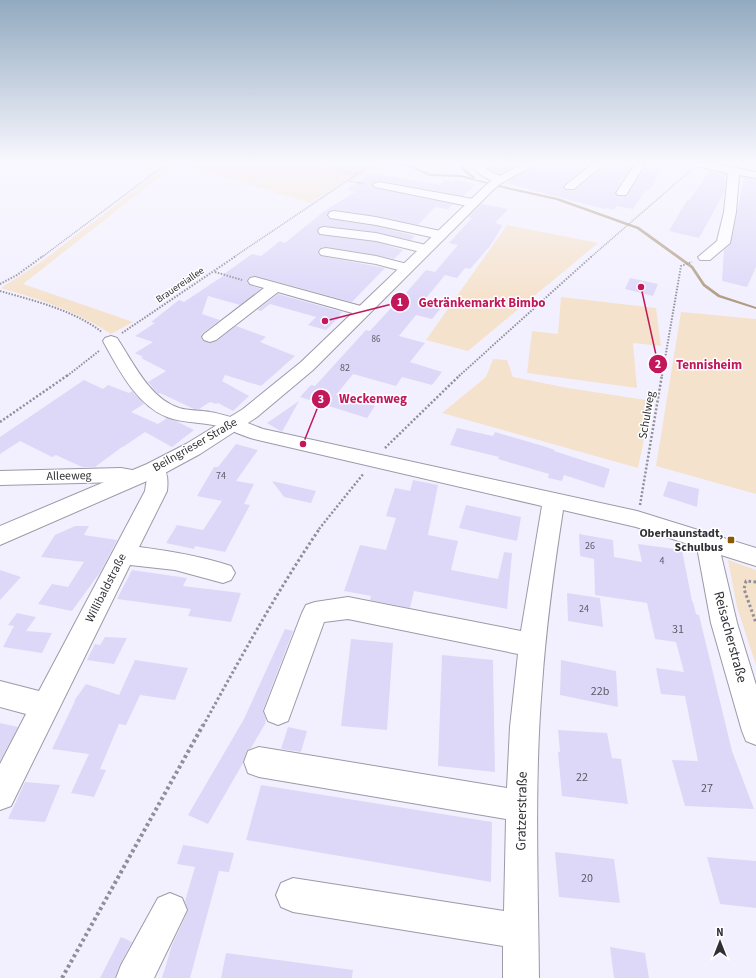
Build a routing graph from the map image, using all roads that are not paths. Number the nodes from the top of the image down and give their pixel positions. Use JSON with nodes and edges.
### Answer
{"nodes":[{"id":1,"x":466,"y":210,"type":"edge"},
{"id":2,"x":730,"y":210,"type":"edge"},
{"id":3,"x":381,"y":212,"type":"dead end"},
{"id":4,"x":334,"y":215,"type":"dead end"},
{"id":5,"x":371,"y":220,"type":"junction"},
{"id":6,"x":324,"y":231,"type":"dead end"},
{"id":7,"x":440,"y":235,"type":"junction"},
{"id":8,"x":376,"y":237,"type":"junction"},
{"id":9,"x":425,"y":249,"type":"junction"},
{"id":10,"x":326,"y":252,"type":"dead end"},
{"id":11,"x":354,"y":256,"type":"junction"},
{"id":12,"x":700,"y":259,"type":"road end"},
{"id":13,"x":406,"y":268,"type":"junction"},
{"id":14,"x":255,"y":281,"type":"road end"},
{"id":15,"x":275,"y":287,"type":"junction"},
{"id":16,"x":363,"y":311,"type":"junction"},
{"id":17,"x":210,"y":337,"type":"dead end"},
{"id":18,"x":111,"y":341,"type":"road end"},
{"id":19,"x":234,"y":424,"type":"junction"},
{"id":20,"x":146,"y":473,"type":"junction"},
{"id":21,"x":0,"y":478,"type":"edge"},
{"id":22,"x":554,"y":500,"type":"junction"},
{"id":23,"x":0,"y":536,"type":"edge"},
{"id":24,"x":707,"y":541,"type":"junction"},
{"id":25,"x":124,"y":555,"type":"junction"},
{"id":26,"x":756,"y":557,"type":"edge"},
{"id":27,"x":223,"y":573,"type":"dead end"},
{"id":28,"x":532,"y":645,"type":"junction"},
{"id":29,"x":0,"y":694,"type":"edge"},
{"id":30,"x":46,"y":706,"type":"junction"},
{"id":31,"x":278,"y":711,"type":"dead end"},
{"id":32,"x":756,"y":732,"type":"edge"},
{"id":33,"x":259,"y":762,"type":"dead end"},
{"id":34,"x":0,"y":795,"type":"edge"},
{"id":35,"x":521,"y":806,"type":"junction"},
{"id":36,"x":293,"y":895,"type":"dead end"},
{"id":37,"x":170,"y":910,"type":"dead end"},
{"id":38,"x":521,"y":931,"type":"junction"},
{"id":39,"x":134,"y":978,"type":"edge"},
{"id":40,"x":520,"y":978,"type":"edge"}],
"edges":[{"from":1,"to":7,"type":"main road","name":"Beilngrieser Straße"},
{"from":2,"to":12,"type":"street"},
{"from":3,"to":5,"type":"street"},
{"from":4,"to":5,"type":"street"},
{"from":5,"to":7,"type":"street"},
{"from":6,"to":8,"type":"street"},
{"from":7,"to":9,"type":"main road","name":"Beilngrieser Straße"},
{"from":8,"to":9,"type":"street"},
{"from":8,"to":11,"type":"street"},
{"from":9,"to":13,"type":"main road","name":"Beilngrieser Straße"},
{"from":10,"to":11,"type":"street"},
{"from":11,"to":13,"type":"street"},
{"from":13,"to":16,"type":"main road","name":"Beilngrieser Straße"},
{"from":14,"to":15,"type":"street"},
{"from":15,"to":16,"type":"street"},
{"from":15,"to":17,"type":"street"},
{"from":16,"to":19,"type":"main road","name":"Beilngrieser Straße"},
{"from":18,"to":19,"type":"street"},
{"from":19,"to":20,"type":"main road","name":"Beilngrieser Straße"},
{"from":19,"to":22,"type":"street"},
{"from":20,"to":21,"type":"street","name":"Alleeweg"},
{"from":20,"to":23,"type":"main road","name":"Beilngrieser Straße"},
{"from":20,"to":25,"type":"street","name":"Willibaldstraße"},
{"from":22,"to":24,"type":"street"},
{"from":22,"to":28,"type":"street","name":"Gratzerstraße"},
{"from":24,"to":26,"type":"street"},
{"from":24,"to":32,"type":"street","name":"Reisacherstraße"},
{"from":25,"to":27,"type":"street"},
{"from":25,"to":30,"type":"street","name":"Willibaldstraße"},
{"from":28,"to":31,"type":"street"},
{"from":28,"to":35,"type":"street","name":"Gratzerstraße"},
{"from":29,"to":30,"type":"street"},
{"from":30,"to":34,"type":"street","name":"Willibaldstraße"},
{"from":33,"to":35,"type":"street"},
{"from":35,"to":38,"type":"street","name":"Gratzerstraße"},
{"from":36,"to":38,"type":"street"},
{"from":37,"to":39,"type":"street"},
{"from":38,"to":40,"type":"street","name":"Gratzerstraße"}]}
